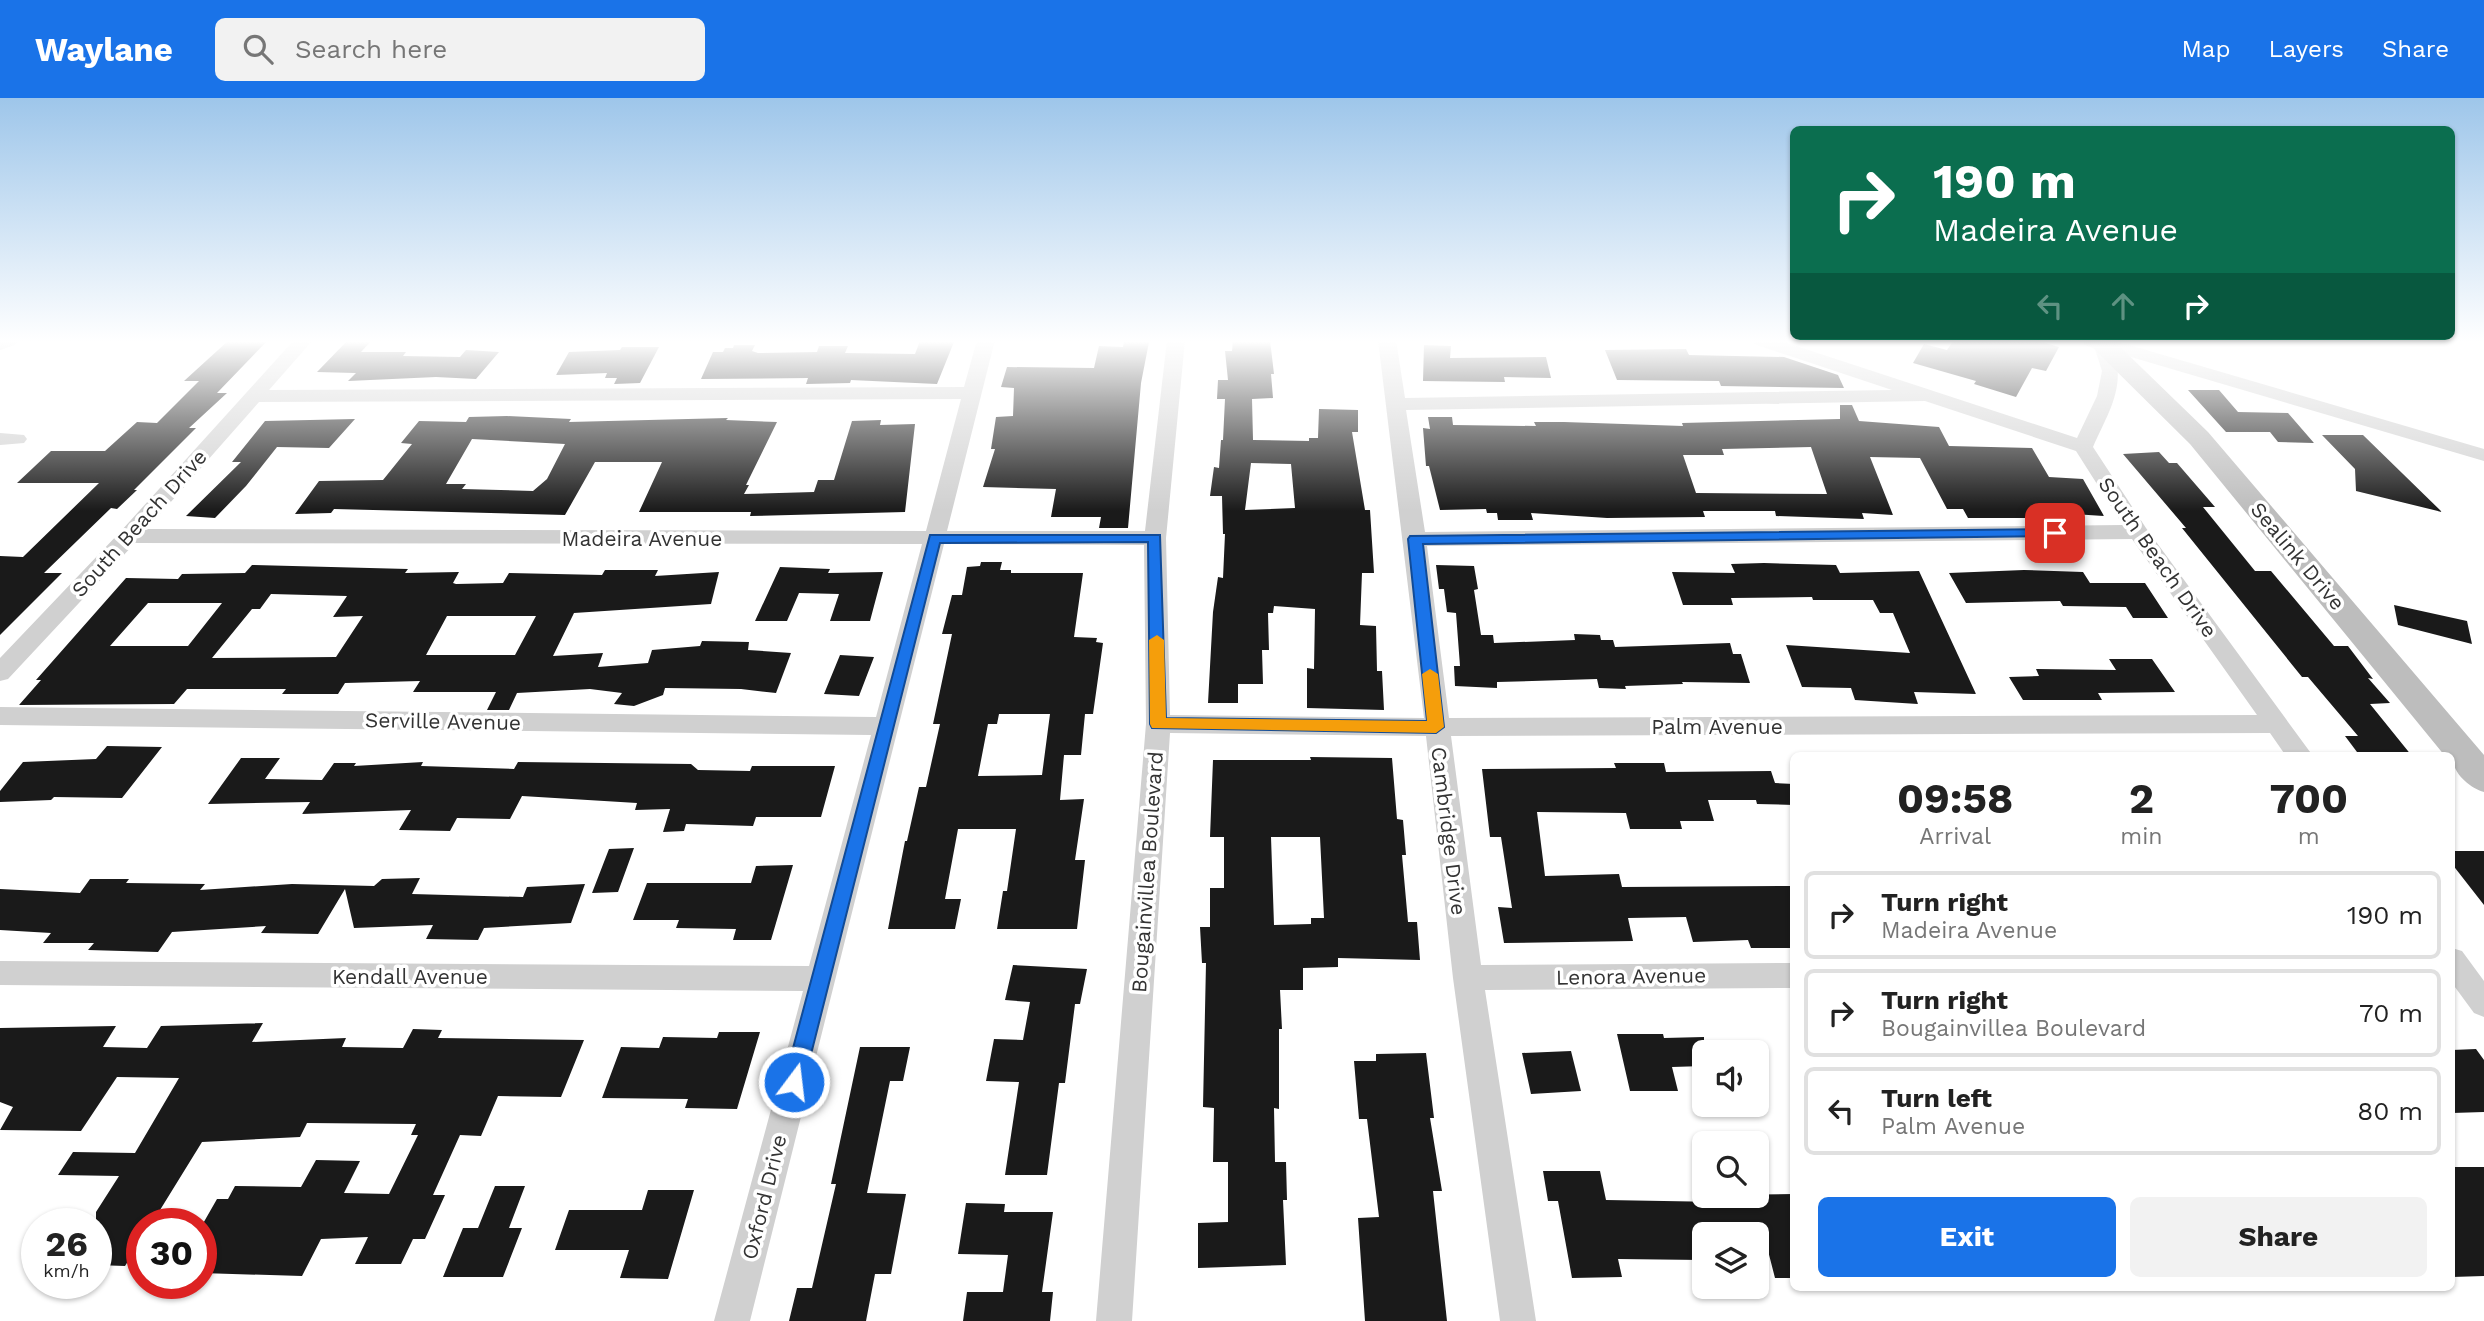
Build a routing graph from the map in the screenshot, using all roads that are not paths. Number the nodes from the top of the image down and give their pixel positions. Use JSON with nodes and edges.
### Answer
{"nodes":[{"id":1,"x":252,"y":397,"type":"edge"},
{"id":2,"x":971,"y":397,"type":"edge"},
{"id":3,"x":1171,"y":397,"type":"edge"},
{"id":4,"x":1395,"y":397,"type":"edge"},
{"id":5,"x":1805,"y":397,"type":"edge"},
{"id":6,"x":1933,"y":397,"type":"edge"},
{"id":7,"x":2106,"y":397,"type":"edge"},
{"id":8,"x":2156,"y":397,"type":"edge"},
{"id":9,"x":2288,"y":397,"type":"edge"},
{"id":10,"x":1396,"y":404,"type":"junction"},
{"id":11,"x":2083,"y":447,"type":"junction"},
{"id":12,"x":2484,"y":455,"type":"edge"},
{"id":13,"x":2138,"y":532,"type":"junction"},
{"id":14,"x":130,"y":536,"type":"junction"},
{"id":15,"x":934,"y":538,"type":"junction"},
{"id":16,"x":1155,"y":538,"type":"junction"},
{"id":17,"x":1415,"y":539,"type":"junction"},
{"id":18,"x":0,"y":673,"type":"edge"},
{"id":19,"x":0,"y":716,"type":"edge"},
{"id":20,"x":1158,"y":724,"type":"junction"},
{"id":21,"x":2276,"y":724,"type":"junction"},
{"id":22,"x":886,"y":726,"type":"junction"},
{"id":23,"x":1436,"y":727,"type":"junction"},
{"id":24,"x":2297,"y":752,"type":"edge"},
{"id":25,"x":2484,"y":779,"type":"edge"},
{"id":26,"x":2455,"y":966,"type":"edge"},
{"id":27,"x":0,"y":973,"type":"edge"},
{"id":28,"x":1790,"y":975,"type":"edge"},
{"id":29,"x":1468,"y":978,"type":"junction"},
{"id":30,"x":821,"y":979,"type":"junction"},
{"id":31,"x":2484,"y":1004,"type":"edge"},
{"id":32,"x":732,"y":1321,"type":"edge"},
{"id":33,"x":1114,"y":1321,"type":"edge"},
{"id":34,"x":1518,"y":1321,"type":"edge"}],
"edges":[{"from":1,"to":14,"type":"street","name":"South Beach Drive"},
{"from":2,"to":15,"type":"street","name":"Oxford Drive"},
{"from":3,"to":16,"type":"street","name":"Bougainvillea Boulevard"},
{"from":4,"to":10,"type":"street","name":"Cambridge Drive"},
{"from":5,"to":10,"type":"street"},
{"from":6,"to":11,"type":"street"},
{"from":7,"to":11,"type":"street"},
{"from":8,"to":25,"type":"main road","name":"Sealink Drive"},
{"from":9,"to":12,"type":"street"},
{"from":10,"to":17,"type":"street","name":"Cambridge Drive"},
{"from":11,"to":13,"type":"street","name":"South Beach Drive"},
{"from":13,"to":17,"type":"street"},
{"from":13,"to":21,"type":"street","name":"South Beach Drive"},
{"from":14,"to":15,"type":"street","name":"Madeira Avenue"},
{"from":14,"to":18,"type":"street","name":"South Beach Drive"},
{"from":15,"to":16,"type":"street","name":"Madeira Avenue"},
{"from":15,"to":22,"type":"street","name":"Oxford Drive"},
{"from":16,"to":20,"type":"street","name":"Bougainvillea Boulevard"},
{"from":17,"to":23,"type":"street","name":"Cambridge Drive"},
{"from":19,"to":22,"type":"street","name":"Serville Avenue"},
{"from":20,"to":23,"type":"street","name":"Palm Avenue"},
{"from":20,"to":33,"type":"street","name":"Bougainvillea Boulevard"},
{"from":21,"to":23,"type":"street","name":"Palm Avenue"},
{"from":21,"to":24,"type":"street","name":"South Beach Drive"},
{"from":22,"to":30,"type":"street","name":"Oxford Drive"},
{"from":23,"to":29,"type":"street","name":"Cambridge Drive"},
{"from":26,"to":31,"type":"street"},
{"from":27,"to":30,"type":"street","name":"Kendall Avenue"},
{"from":28,"to":29,"type":"street","name":"Lenora Avenue"},
{"from":29,"to":34,"type":"street","name":"Cambridge Drive"},
{"from":30,"to":32,"type":"street","name":"Oxford Drive"}]}
